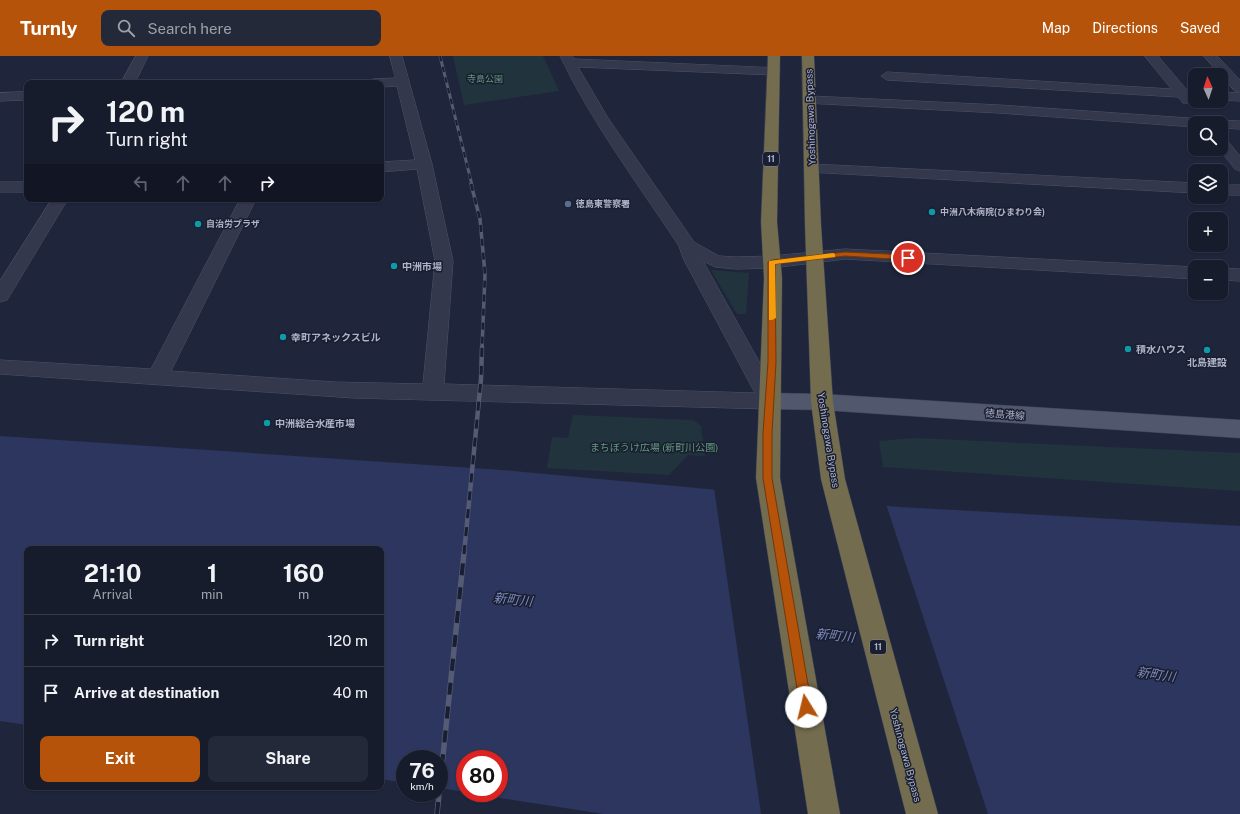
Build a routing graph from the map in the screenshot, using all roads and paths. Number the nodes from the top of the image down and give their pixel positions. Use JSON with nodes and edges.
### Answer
{"nodes":[{"id":1,"x":142,"y":56,"type":"edge"},
{"id":2,"x":396,"y":56,"type":"edge"},
{"id":3,"x":774,"y":56,"type":"edge"},
{"id":4,"x":808,"y":56,"type":"edge"},
{"id":5,"x":1151,"y":56,"type":"edge"},
{"id":6,"x":1210,"y":56,"type":"edge"},
{"id":7,"x":568,"y":60,"type":"edge"},
{"id":8,"x":774,"y":71,"type":"junction"},
{"id":9,"x":887,"y":76,"type":"dead end"},
{"id":10,"x":130,"y":80,"type":"edge"},
{"id":11,"x":403,"y":82,"type":"junction"},
{"id":12,"x":384,"y":83,"type":"edge"},
{"id":13,"x":1240,"y":88,"type":"edge"},
{"id":14,"x":1188,"y":93,"type":"edge"},
{"id":15,"x":1188,"y":94,"type":"edge"},
{"id":16,"x":24,"y":96,"type":"edge"},
{"id":17,"x":1228,"y":96,"type":"edge"},
{"id":18,"x":0,"y":97,"type":"edge"},
{"id":19,"x":1240,"y":97,"type":"edge"},
{"id":20,"x":810,"y":100,"type":"junction"},
{"id":21,"x":1188,"y":122,"type":"edge"},
{"id":22,"x":1228,"y":124,"type":"edge"},
{"id":23,"x":1240,"y":125,"type":"edge"},
{"id":24,"x":1228,"y":151,"type":"edge"},
{"id":25,"x":424,"y":164,"type":"junction"},
{"id":26,"x":1240,"y":166,"type":"edge"},
{"id":27,"x":384,"y":167,"type":"edge"},
{"id":28,"x":812,"y":169,"type":"junction"},
{"id":29,"x":24,"y":186,"type":"edge"},
{"id":30,"x":0,"y":187,"type":"edge"},
{"id":31,"x":1188,"y":188,"type":"edge"},
{"id":32,"x":1228,"y":190,"type":"edge"},
{"id":33,"x":1240,"y":190,"type":"edge"},
{"id":34,"x":58,"y":202,"type":"edge"},
{"id":35,"x":246,"y":202,"type":"edge"},
{"id":36,"x":688,"y":246,"type":"junction"},
{"id":37,"x":815,"y":256,"type":"junction"},
{"id":38,"x":772,"y":262,"type":"junction"},
{"id":39,"x":0,"y":263,"type":"edge"},
{"id":40,"x":20,"y":263,"type":"junction"},
{"id":41,"x":1188,"y":272,"type":"edge"},
{"id":42,"x":1228,"y":274,"type":"edge"},
{"id":43,"x":1240,"y":275,"type":"edge"},
{"id":44,"x":0,"y":296,"type":"edge"},
{"id":45,"x":0,"y":367,"type":"edge"},
{"id":46,"x":157,"y":378,"type":"junction"},
{"id":47,"x":433,"y":392,"type":"junction"},
{"id":48,"x":770,"y":401,"type":"junction"},
{"id":49,"x":822,"y":402,"type":"junction"},
{"id":50,"x":1240,"y":429,"type":"edge"},
{"id":51,"x":824,"y":814,"type":"edge"},
{"id":52,"x":922,"y":814,"type":"edge"}],
"edges":[{"from":1,"to":10,"type":"street"},
{"from":2,"to":11,"type":"street"},
{"from":3,"to":8,"type":"highway","number":"11"},
{"from":4,"to":20,"type":"highway","name":"Yoshinogawa Bypass","number":"11"},
{"from":5,"to":14,"type":"street"},
{"from":6,"to":13,"type":"street"},
{"from":7,"to":8,"type":"street"},
{"from":7,"to":36,"type":"street"},
{"from":8,"to":38,"type":"highway","number":"11"},
{"from":9,"to":15,"type":"street"},
{"from":11,"to":12,"type":"street"},
{"from":11,"to":25,"type":"street"},
{"from":16,"to":18,"type":"street"},
{"from":17,"to":19,"type":"street"},
{"from":20,"to":21,"type":"street"},
{"from":20,"to":28,"type":"highway","name":"Yoshinogawa Bypass","number":"11"},
{"from":22,"to":23,"type":"street"},
{"from":24,"to":26,"type":"street"},
{"from":25,"to":27,"type":"street"},
{"from":25,"to":47,"type":"street"},
{"from":28,"to":31,"type":"street"},
{"from":28,"to":37,"type":"highway","name":"Yoshinogawa Bypass","number":"11"},
{"from":29,"to":30,"type":"street"},
{"from":32,"to":33,"type":"street"},
{"from":34,"to":40,"type":"street"},
{"from":35,"to":46,"type":"street"},
{"from":36,"to":38,"type":"street"},
{"from":36,"to":48,"type":"street"},
{"from":37,"to":38,"type":"street"},
{"from":37,"to":41,"type":"street"},
{"from":37,"to":49,"type":"highway","name":"Yoshinogawa Bypass","number":"11"},
{"from":38,"to":48,"type":"highway","number":"11"},
{"from":39,"to":40,"type":"street"},
{"from":40,"to":44,"type":"street"},
{"from":42,"to":43,"type":"street"},
{"from":45,"to":46,"type":"street"},
{"from":46,"to":47,"type":"street"},
{"from":47,"to":48,"type":"street"},
{"from":48,"to":49,"type":"main road","name":"徳島港線"},
{"from":48,"to":51,"type":"highway","number":"11"},
{"from":49,"to":50,"type":"main road","name":"徳島港線"},
{"from":49,"to":52,"type":"highway","name":"Yoshinogawa Bypass","number":"11"}]}
